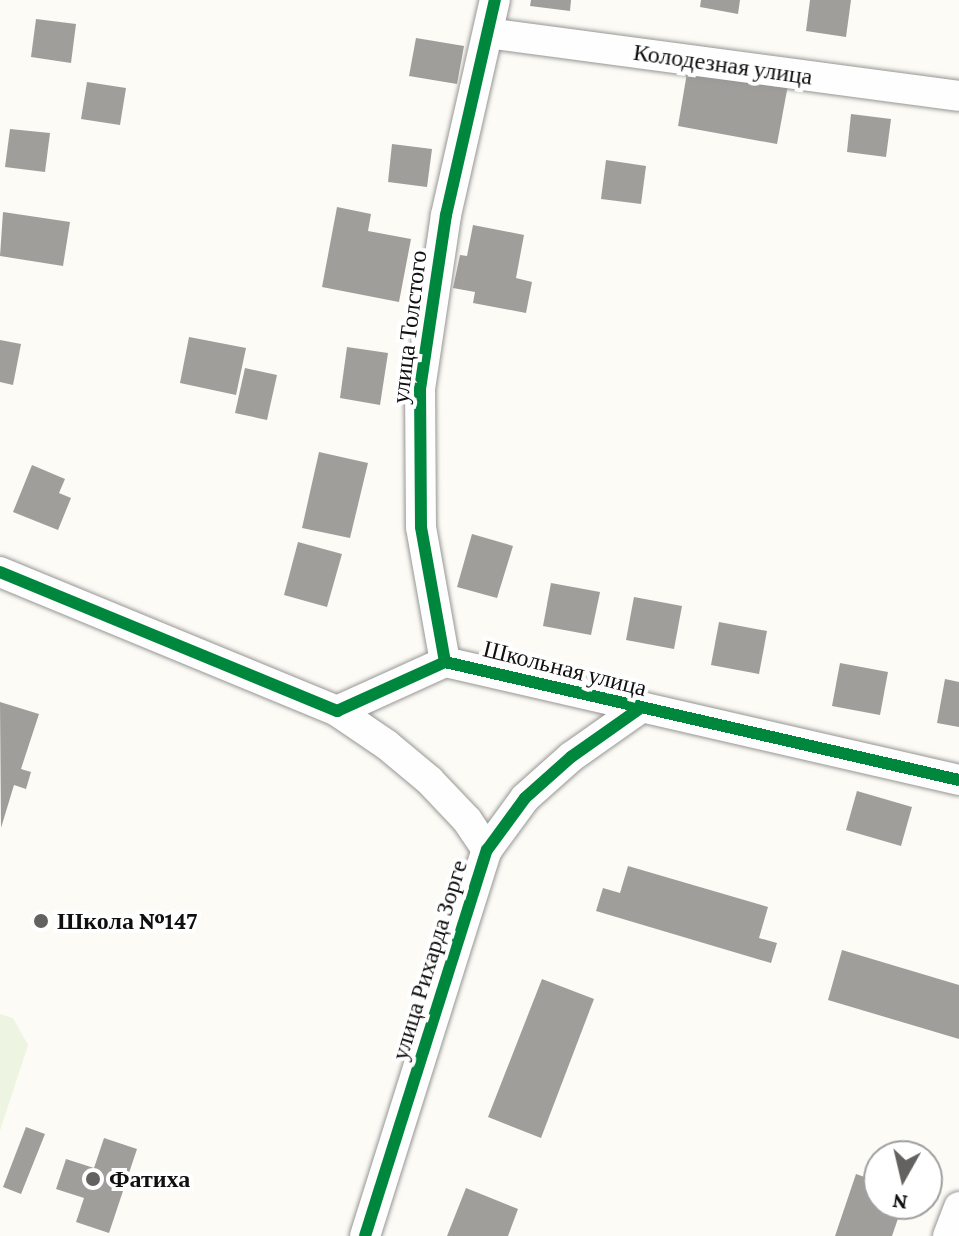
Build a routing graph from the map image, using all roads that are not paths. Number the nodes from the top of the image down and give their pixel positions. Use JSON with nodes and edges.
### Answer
{"nodes":[{"id":1,"x":495,"y":0,"type":"edge"},
{"id":2,"x":488,"y":33,"type":"junction"},
{"id":3,"x":959,"y":96,"type":"edge"},
{"id":4,"x":0,"y":572,"type":"edge"},
{"id":5,"x":445,"y":662,"type":"junction"},
{"id":6,"x":639,"y":709,"type":"junction"},
{"id":7,"x":337,"y":711,"type":"junction"},
{"id":8,"x":959,"y":780,"type":"edge"},
{"id":9,"x":487,"y":850,"type":"junction"},
{"id":10,"x":959,"y":1207,"type":"edge"},
{"id":11,"x":365,"y":1236,"type":"edge"},
{"id":12,"x":948,"y":1236,"type":"edge"}],
"edges":[{"from":1,"to":2,"type":"street","name":"улица Толстого"},
{"from":2,"to":3,"type":"street","name":"Колодезная улица"},
{"from":2,"to":5,"type":"street","name":"улица Толстого"},
{"from":4,"to":7,"type":"street"},
{"from":5,"to":6,"type":"street","name":"Школьная улица"},
{"from":5,"to":7,"type":"street","name":"Школьная улица"},
{"from":6,"to":8,"type":"street","name":"Школьная улица"},
{"from":6,"to":9,"type":"street","name":"улица Рихарда Зорге"},
{"from":7,"to":9,"type":"street"},
{"from":9,"to":11,"type":"street","name":"улица Рихарда Зорге"},
{"from":10,"to":12,"type":"street"}]}
